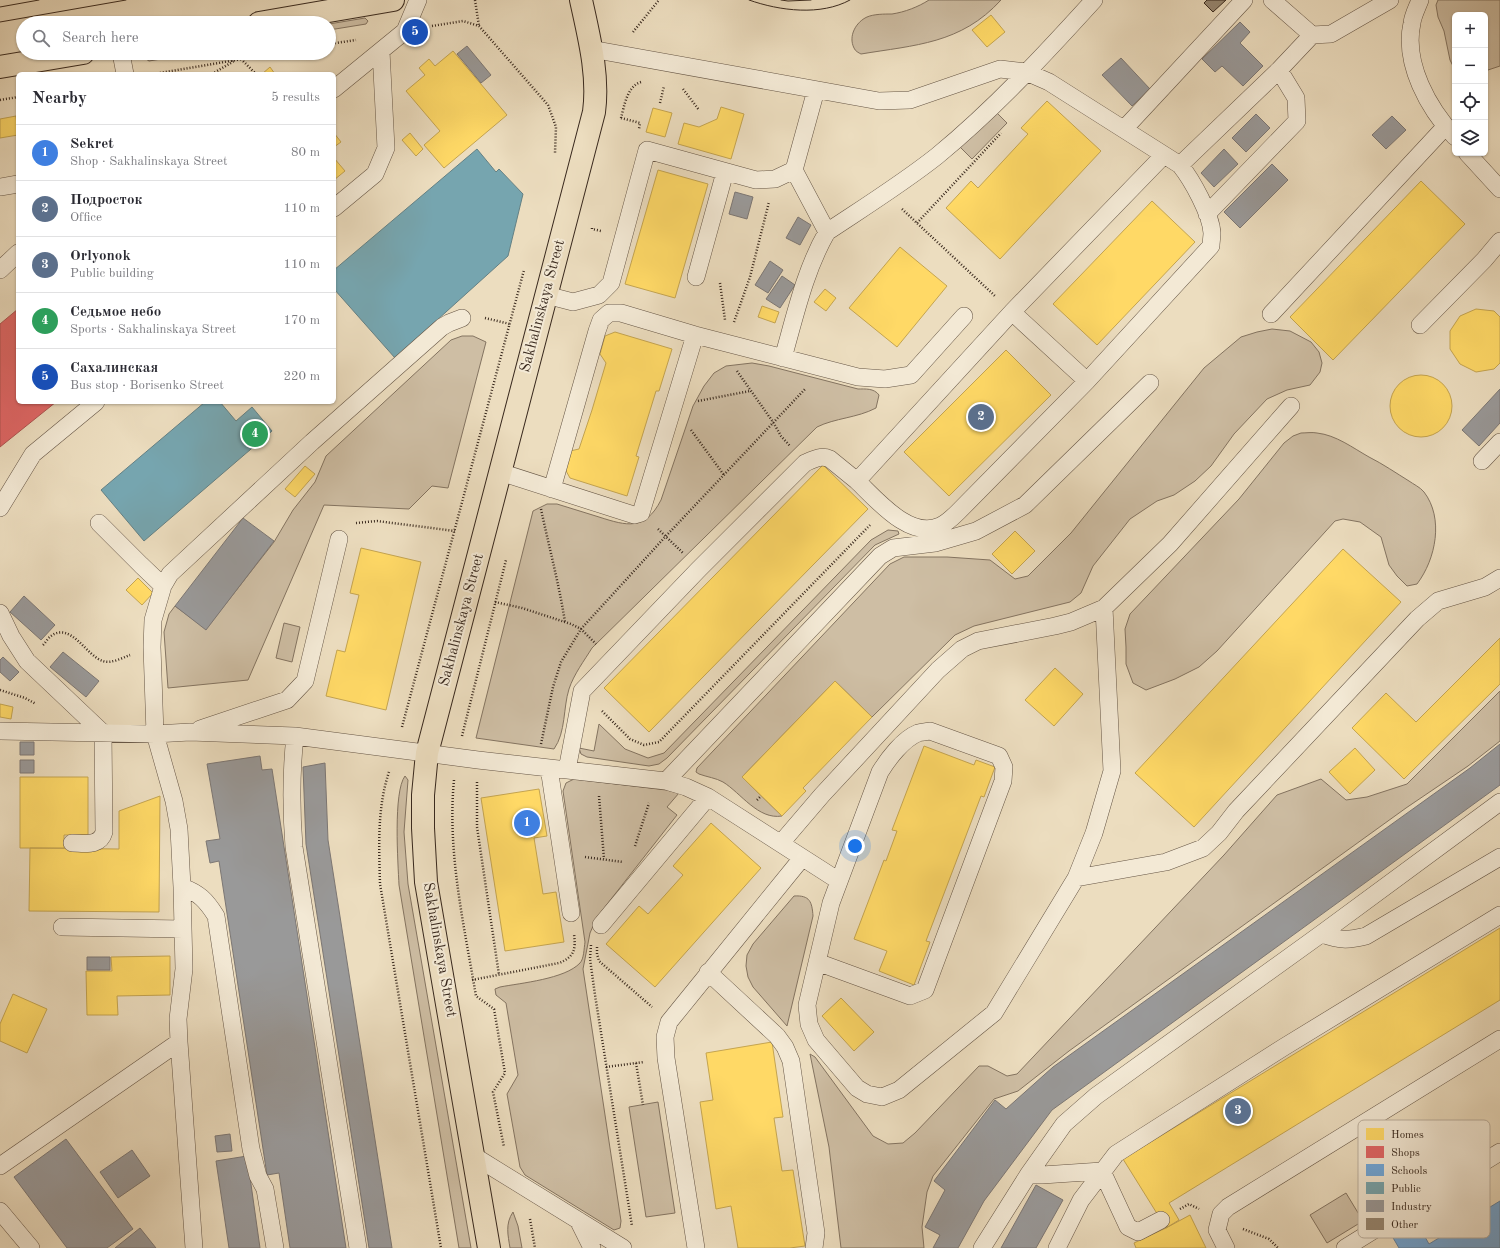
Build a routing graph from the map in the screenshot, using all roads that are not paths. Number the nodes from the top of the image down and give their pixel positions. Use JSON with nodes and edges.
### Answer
{"nodes":[{"id":1,"x":393,"y":0,"type":"edge"},
{"id":2,"x":418,"y":0,"type":"edge"},
{"id":3,"x":581,"y":0,"type":"edge"},
{"id":4,"x":1094,"y":0,"type":"edge"},
{"id":5,"x":1244,"y":0,"type":"edge"},
{"id":6,"x":1272,"y":0,"type":"edge"},
{"id":7,"x":1390,"y":0,"type":"edge"},
{"id":8,"x":1420,"y":0,"type":"edge"},
{"id":9,"x":300,"y":16,"type":"edge"},
{"id":10,"x":1312,"y":35,"type":"junction"},
{"id":11,"x":591,"y":49,"type":"junction"},
{"id":12,"x":381,"y":52,"type":"junction"},
{"id":13,"x":57,"y":60,"type":"edge"},
{"id":14,"x":122,"y":60,"type":"edge"},
{"id":15,"x":0,"y":67,"type":"edge"},
{"id":16,"x":27,"y":68,"type":"edge"},
{"id":17,"x":1279,"y":70,"type":"junction"},
{"id":18,"x":125,"y":72,"type":"edge"},
{"id":19,"x":1026,"y":72,"type":"junction"},
{"id":20,"x":336,"y":87,"type":"edge"},
{"id":21,"x":816,"y":90,"type":"junction"},
{"id":22,"x":1124,"y":129,"type":"junction"},
{"id":23,"x":1450,"y":132,"type":"edge"},
{"id":24,"x":1164,"y":155,"type":"junction"},
{"id":25,"x":1470,"y":156,"type":"edge"},
{"id":26,"x":1180,"y":165,"type":"junction"},
{"id":27,"x":794,"y":170,"type":"junction"},
{"id":28,"x":725,"y":172,"type":"junction"},
{"id":29,"x":16,"y":184,"type":"edge"},
{"id":30,"x":0,"y":187,"type":"edge"},
{"id":31,"x":1500,"y":189,"type":"edge"},
{"id":32,"x":336,"y":206,"type":"edge"},
{"id":33,"x":1207,"y":214,"type":"junction"},
{"id":34,"x":827,"y":232,"type":"junction"},
{"id":35,"x":1500,"y":241,"type":"edge"},
{"id":36,"x":16,"y":255,"type":"edge"},
{"id":37,"x":0,"y":270,"type":"edge"},
{"id":38,"x":696,"y":277,"type":"dead end"},
{"id":39,"x":546,"y":295,"type":"junction"},
{"id":40,"x":1012,"y":312,"type":"junction"},
{"id":41,"x":1271,"y":314,"type":"dead end"},
{"id":42,"x":964,"y":316,"type":"dead end"},
{"id":43,"x":462,"y":318,"type":"dead end"},
{"id":44,"x":1420,"y":325,"type":"dead end"},
{"id":45,"x":695,"y":335,"type":"junction"},
{"id":46,"x":783,"y":358,"type":"junction"},
{"id":47,"x":1086,"y":381,"type":"junction"},
{"id":48,"x":1150,"y":382,"type":"dead end"},
{"id":49,"x":94,"y":404,"type":"edge"},
{"id":50,"x":1291,"y":406,"type":"dead end"},
{"id":51,"x":1500,"y":442,"type":"edge"},
{"id":52,"x":1482,"y":461,"type":"dead end"},
{"id":53,"x":500,"y":472,"type":"junction"},
{"id":54,"x":857,"y":482,"type":"junction"},
{"id":55,"x":552,"y":488,"type":"junction"},
{"id":56,"x":0,"y":508,"type":"edge"},
{"id":57,"x":99,"y":523,"type":"dead end"},
{"id":58,"x":340,"y":539,"type":"road end"},
{"id":59,"x":1500,"y":578,"type":"edge"},
{"id":60,"x":163,"y":586,"type":"junction"},
{"id":61,"x":1104,"y":608,"type":"junction"},
{"id":62,"x":0,"y":613,"type":"edge"},
{"id":63,"x":0,"y":731,"type":"edge"},
{"id":64,"x":190,"y":732,"type":"junction"},
{"id":65,"x":103,"y":733,"type":"junction"},
{"id":66,"x":155,"y":734,"type":"junction"},
{"id":67,"x":296,"y":736,"type":"junction"},
{"id":68,"x":427,"y":753,"type":"junction"},
{"id":69,"x":544,"y":767,"type":"junction"},
{"id":70,"x":567,"y":770,"type":"junction"},
{"id":71,"x":661,"y":781,"type":"junction"},
{"id":72,"x":708,"y":797,"type":"junction"},
{"id":73,"x":1500,"y":802,"type":"edge"},
{"id":74,"x":72,"y":842,"type":"dead end"},
{"id":75,"x":781,"y":844,"type":"junction"},
{"id":76,"x":1500,"y":857,"type":"edge"},
{"id":77,"x":802,"y":858,"type":"junction"},
{"id":78,"x":1076,"y":878,"type":"junction"},
{"id":79,"x":839,"y":881,"type":"junction"},
{"id":80,"x":182,"y":887,"type":"junction"},
{"id":81,"x":571,"y":913,"type":"road end"},
{"id":82,"x":1500,"y":915,"type":"edge"},
{"id":83,"x":601,"y":925,"type":"road end"},
{"id":84,"x":62,"y":927,"type":"dead end"},
{"id":85,"x":183,"y":929,"type":"junction"},
{"id":86,"x":1321,"y":934,"type":"junction"},
{"id":87,"x":817,"y":962,"type":"junction"},
{"id":88,"x":708,"y":972,"type":"junction"},
{"id":89,"x":1500,"y":1039,"type":"edge"},
{"id":90,"x":179,"y":1042,"type":"junction"},
{"id":91,"x":1369,"y":1120,"type":"edge"},
{"id":92,"x":1358,"y":1127,"type":"edge"},
{"id":93,"x":1500,"y":1152,"type":"edge"},
{"id":94,"x":474,"y":1156,"type":"junction"},
{"id":95,"x":1490,"y":1158,"type":"edge"},
{"id":96,"x":0,"y":1166,"type":"edge"},
{"id":97,"x":1102,"y":1171,"type":"junction"},
{"id":98,"x":1028,"y":1174,"type":"junction"},
{"id":99,"x":0,"y":1210,"type":"edge"},
{"id":100,"x":578,"y":1220,"type":"junction"},
{"id":101,"x":1161,"y":1220,"type":"dead end"},
{"id":102,"x":1361,"y":1238,"type":"edge"},
{"id":103,"x":31,"y":1248,"type":"edge"},
{"id":104,"x":194,"y":1248,"type":"edge"},
{"id":105,"x":275,"y":1248,"type":"edge"},
{"id":106,"x":358,"y":1248,"type":"edge"},
{"id":107,"x":489,"y":1248,"type":"edge"},
{"id":108,"x":592,"y":1248,"type":"edge"},
{"id":109,"x":623,"y":1248,"type":"edge"},
{"id":110,"x":696,"y":1248,"type":"edge"},
{"id":111,"x":814,"y":1248,"type":"edge"},
{"id":112,"x":982,"y":1248,"type":"edge"},
{"id":113,"x":1057,"y":1248,"type":"edge"},
{"id":114,"x":1226,"y":1248,"type":"edge"},
{"id":115,"x":1345,"y":1248,"type":"edge"}],
"edges":[{"from":1,"to":9,"type":"main road"},
{"from":2,"to":12,"type":"lane"},
{"from":3,"to":11,"type":"main road","name":"Sakhalinskaya Street"},
{"from":4,"to":19,"type":"lane"},
{"from":5,"to":22,"type":"lane"},
{"from":6,"to":10,"type":"lane"},
{"from":7,"to":10,"type":"lane"},
{"from":8,"to":23,"type":"lane"},
{"from":10,"to":17,"type":"lane"},
{"from":11,"to":21,"type":"lane"},
{"from":11,"to":39,"type":"main road","name":"Sakhalinskaya Street"},
{"from":12,"to":20,"type":"lane"},
{"from":12,"to":32,"type":"lane"},
{"from":13,"to":16,"type":"main road"},
{"from":14,"to":18,"type":"lane"},
{"from":15,"to":16,"type":"main road"},
{"from":17,"to":26,"type":"lane"},
{"from":17,"to":33,"type":"lane"},
{"from":19,"to":21,"type":"lane"},
{"from":19,"to":22,"type":"lane"},
{"from":19,"to":34,"type":"lane"},
{"from":21,"to":27,"type":"lane"},
{"from":22,"to":24,"type":"lane"},
{"from":23,"to":41,"type":"lane"},
{"from":24,"to":26,"type":"lane"},
{"from":24,"to":40,"type":"lane"},
{"from":25,"to":31,"type":"lane"},
{"from":26,"to":33,"type":"lane"},
{"from":27,"to":28,"type":"lane"},
{"from":27,"to":34,"type":"lane"},
{"from":28,"to":38,"type":"lane"},
{"from":28,"to":39,"type":"lane"},
{"from":29,"to":30,"type":"lane"},
{"from":33,"to":47,"type":"lane"},
{"from":34,"to":46,"type":"lane"},
{"from":35,"to":44,"type":"lane"},
{"from":36,"to":37,"type":"lane"},
{"from":39,"to":53,"type":"main road","name":"Sakhalinskaya Street"},
{"from":40,"to":47,"type":"lane"},
{"from":40,"to":54,"type":"lane"},
{"from":42,"to":46,"type":"lane"},
{"from":43,"to":60,"type":"lane"},
{"from":45,"to":46,"type":"lane"},
{"from":45,"to":55,"type":"lane"},
{"from":45,"to":55,"type":"lane"},
{"from":47,"to":54,"type":"lane"},
{"from":48,"to":71,"type":"lane"},
{"from":49,"to":56,"type":"lane"},
{"from":50,"to":61,"type":"lane"},
{"from":51,"to":52,"type":"lane"},
{"from":53,"to":55,"type":"lane"},
{"from":53,"to":68,"type":"main road","name":"Sakhalinskaya Street"},
{"from":54,"to":70,"type":"lane"},
{"from":57,"to":60,"type":"lane"},
{"from":58,"to":64,"type":"lane"},
{"from":59,"to":78,"type":"lane"},
{"from":60,"to":66,"type":"lane"},
{"from":61,"to":75,"type":"lane"},
{"from":61,"to":78,"type":"lane"},
{"from":62,"to":65,"type":"lane"},
{"from":63,"to":65,"type":"lane"},
{"from":64,"to":66,"type":"lane"},
{"from":64,"to":67,"type":"lane"},
{"from":65,"to":66,"type":"lane"},
{"from":65,"to":74,"type":"lane"},
{"from":66,"to":80,"type":"lane"},
{"from":67,"to":68,"type":"lane"},
{"from":67,"to":106,"type":"lane"},
{"from":68,"to":69,"type":"lane"},
{"from":68,"to":94,"type":"main road","name":"Sakhalinskaya Street"},
{"from":69,"to":70,"type":"lane"},
{"from":69,"to":81,"type":"lane"},
{"from":70,"to":71,"type":"lane"},
{"from":71,"to":72,"type":"lane"},
{"from":72,"to":75,"type":"lane"},
{"from":72,"to":83,"type":"lane"},
{"from":73,"to":86,"type":"lane"},
{"from":75,"to":77,"type":"lane"},
{"from":76,"to":86,"type":"lane"},
{"from":77,"to":79,"type":"lane"},
{"from":77,"to":88,"type":"lane"},
{"from":78,"to":87,"type":"lane"},
{"from":79,"to":87,"type":"lane"},
{"from":79,"to":87,"type":"lane"},
{"from":80,"to":85,"type":"lane"},
{"from":80,"to":105,"type":"lane"},
{"from":82,"to":97,"type":"lane"},
{"from":84,"to":85,"type":"lane"},
{"from":85,"to":90,"type":"lane"},
{"from":86,"to":98,"type":"lane"},
{"from":88,"to":110,"type":"lane"},
{"from":88,"to":111,"type":"lane"},
{"from":89,"to":91,"type":"lane"},
{"from":90,"to":96,"type":"lane"},
{"from":90,"to":104,"type":"lane"},
{"from":92,"to":114,"type":"lane"},
{"from":93,"to":95,"type":"lane"},
{"from":94,"to":100,"type":"lane"},
{"from":94,"to":107,"type":"main road","name":"Sakhalinskaya Street"},
{"from":97,"to":98,"type":"lane"},
{"from":97,"to":101,"type":"lane"},
{"from":97,"to":113,"type":"lane"},
{"from":98,"to":112,"type":"lane"},
{"from":99,"to":103,"type":"lane"},
{"from":100,"to":108,"type":"lane"},
{"from":100,"to":109,"type":"lane"},
{"from":102,"to":115,"type":"lane"}]}
